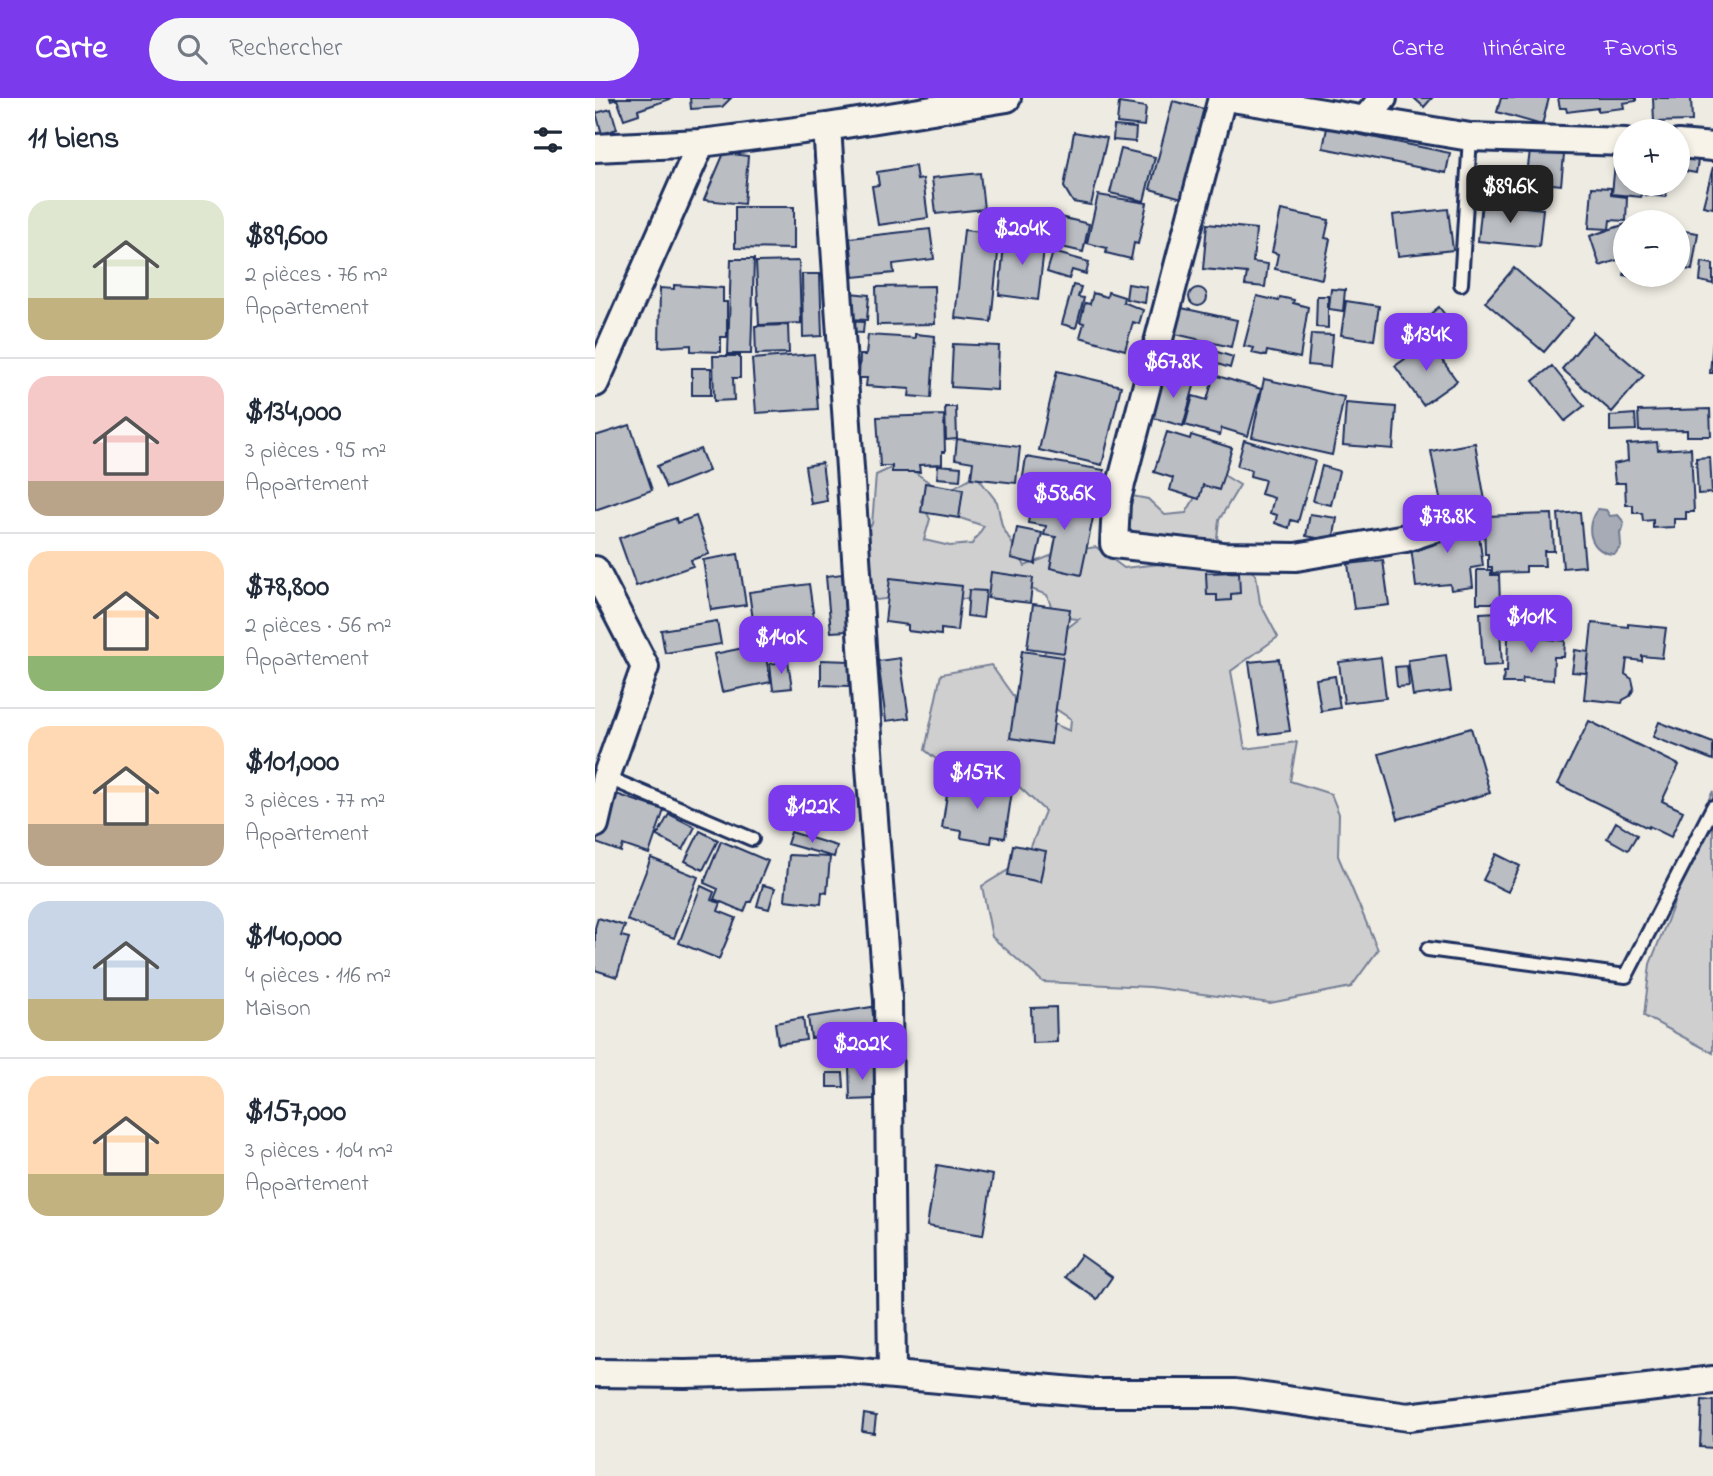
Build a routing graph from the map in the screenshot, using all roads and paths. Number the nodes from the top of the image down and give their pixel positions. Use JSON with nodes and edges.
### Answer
{"nodes":[{"id":1,"x":1007,"y":98,"type":"edge"},
{"id":2,"x":1223,"y":98,"type":"edge"},
{"id":3,"x":1232,"y":98,"type":"edge"},
{"id":4,"x":1383,"y":98,"type":"edge"},
{"id":5,"x":1365,"y":120,"type":"junction"},
{"id":6,"x":827,"y":127,"type":"junction"},
{"id":7,"x":1470,"y":138,"type":"junction"},
{"id":8,"x":1613,"y":142,"type":"edge"},
{"id":9,"x":701,"y":143,"type":"junction"},
{"id":10,"x":1690,"y":145,"type":"edge"},
{"id":11,"x":1713,"y":147,"type":"edge"},
{"id":12,"x":595,"y":148,"type":"edge"},
{"id":13,"x":1461,"y":284,"type":"dead end"},
{"id":14,"x":595,"y":383,"type":"edge"},
{"id":15,"x":1439,"y":527,"type":"dead end"},
{"id":16,"x":595,"y":570,"type":"edge"},
{"id":17,"x":606,"y":777,"type":"junction"},
{"id":18,"x":1713,"y":807,"type":"edge"},
{"id":19,"x":595,"y":824,"type":"edge"},
{"id":20,"x":752,"y":839,"type":"dead end"},
{"id":21,"x":1428,"y":949,"type":"dead end"},
{"id":22,"x":595,"y":1373,"type":"edge"},
{"id":23,"x":893,"y":1374,"type":"junction"},
{"id":24,"x":1713,"y":1380,"type":"edge"}],
"edges":[{"from":1,"to":6,"type":"street"},
{"from":2,"to":15,"type":"street"},
{"from":3,"to":5,"type":"street"},
{"from":4,"to":5,"type":"street"},
{"from":5,"to":7,"type":"street"},
{"from":6,"to":9,"type":"street"},
{"from":6,"to":23,"type":"street"},
{"from":7,"to":8,"type":"street"},
{"from":7,"to":13,"type":"lane"},
{"from":9,"to":12,"type":"street"},
{"from":9,"to":14,"type":"street"},
{"from":10,"to":11,"type":"street"},
{"from":16,"to":17,"type":"street"},
{"from":17,"to":19,"type":"street"},
{"from":17,"to":20,"type":"lane"},
{"from":18,"to":21,"type":"lane"},
{"from":22,"to":23,"type":"street"},
{"from":23,"to":24,"type":"street"}]}
